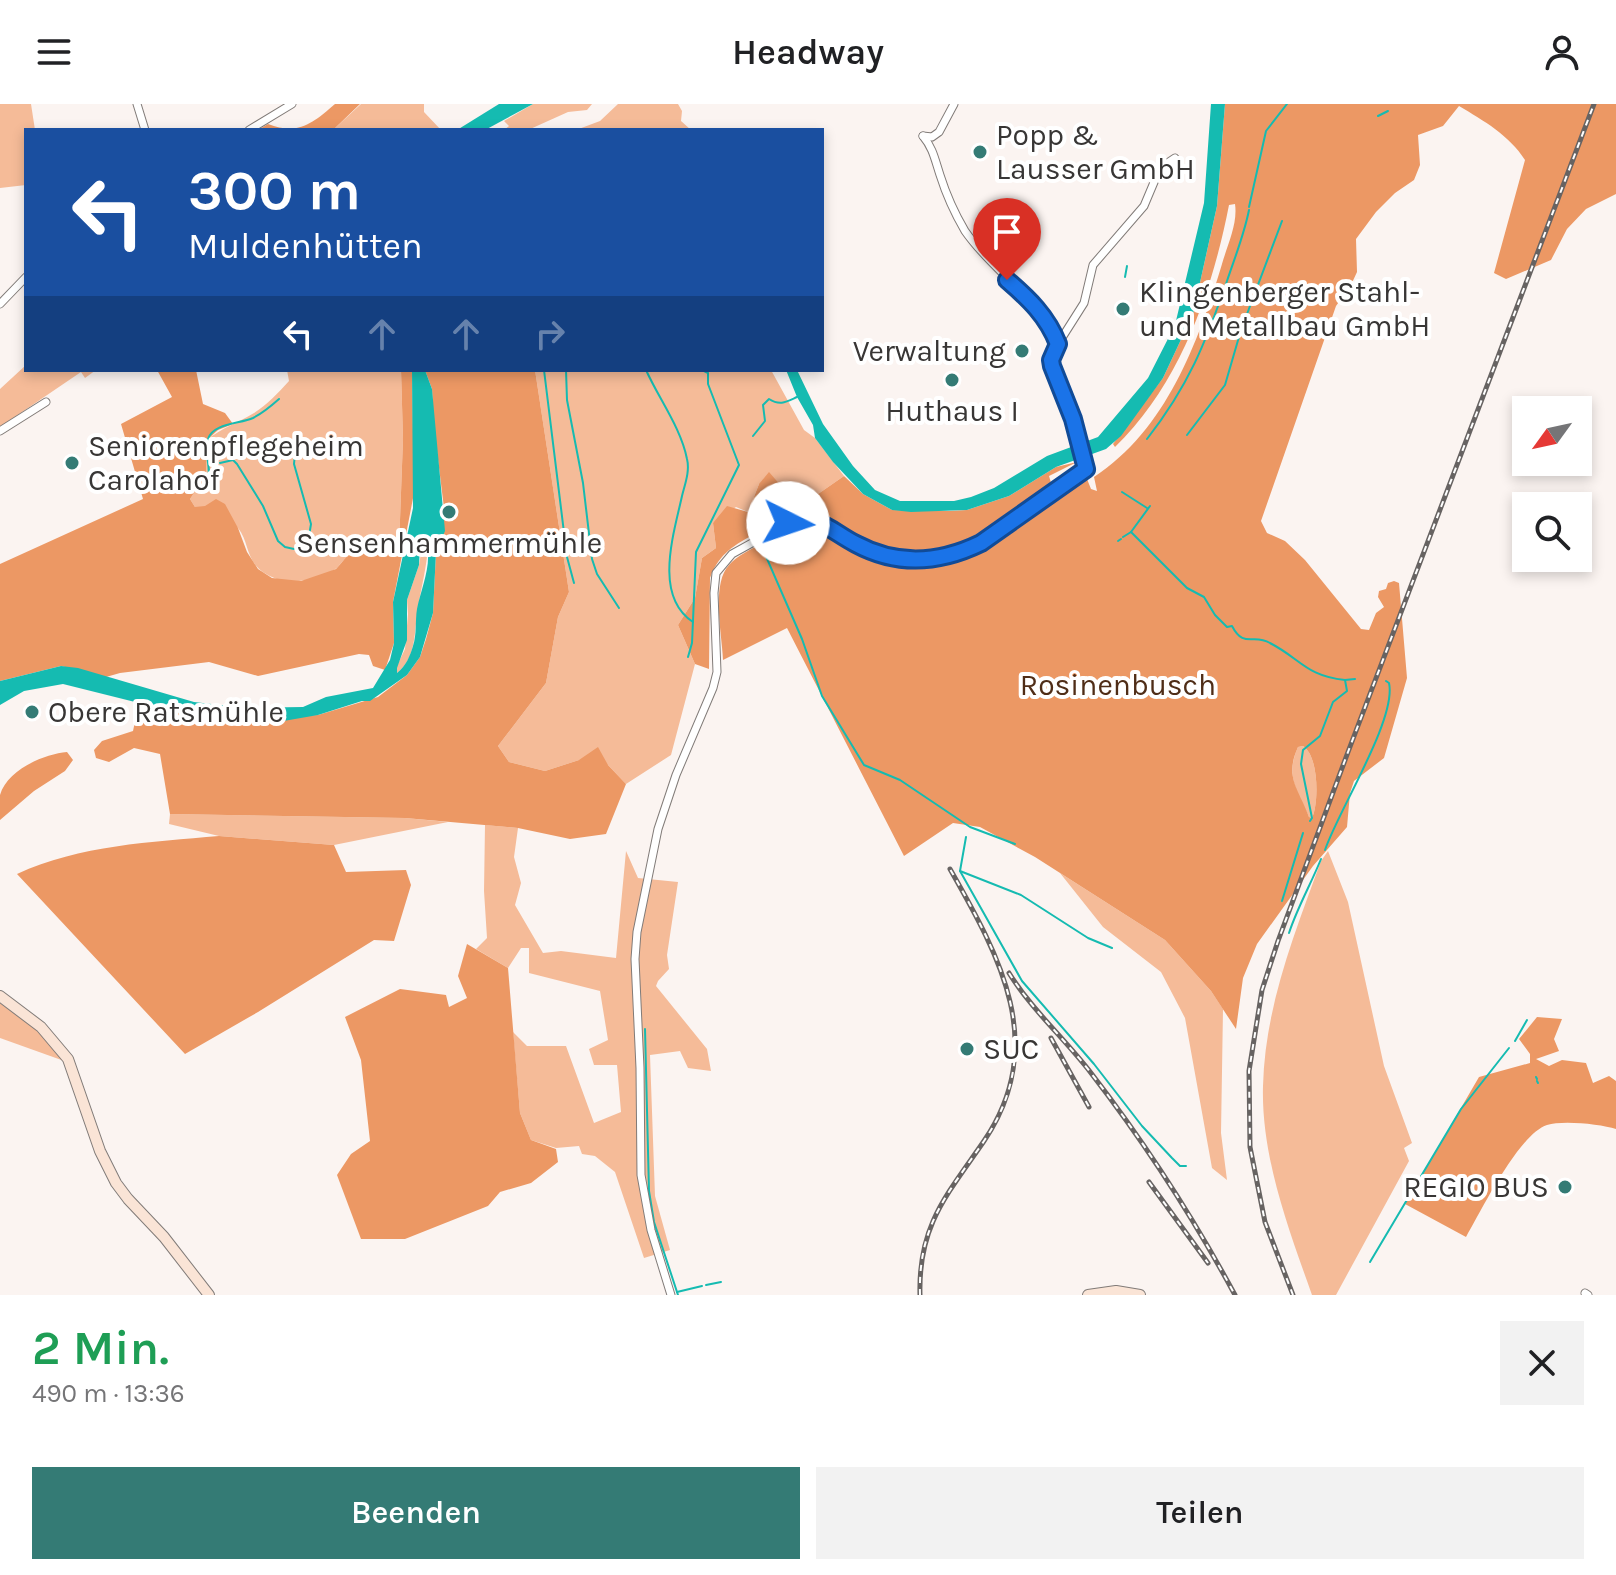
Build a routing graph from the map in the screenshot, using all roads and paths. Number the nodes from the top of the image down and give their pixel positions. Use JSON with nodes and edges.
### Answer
{"nodes":[{"id":1,"x":137,"y":104,"type":"edge"},
{"id":2,"x":292,"y":104,"type":"edge"},
{"id":3,"x":954,"y":104,"type":"edge"},
{"id":4,"x":144,"y":128,"type":"edge"},
{"id":5,"x":252,"y":128,"type":"edge"},
{"id":6,"x":1175,"y":158,"type":"dead end"},
{"id":7,"x":24,"y":279,"type":"edge"},
{"id":8,"x":0,"y":304,"type":"edge"},
{"id":9,"x":1058,"y":344,"type":"junction"},
{"id":10,"x":46,"y":402,"type":"dead end"},
{"id":11,"x":0,"y":431,"type":"edge"},
{"id":12,"x":0,"y":996,"type":"edge"},
{"id":13,"x":209,"y":1295,"type":"edge"},
{"id":14,"x":671,"y":1295,"type":"edge"},
{"id":15,"x":1088,"y":1295,"type":"edge"},
{"id":16,"x":1140,"y":1295,"type":"edge"}],
"edges":[{"from":1,"to":4,"type":"street"},
{"from":2,"to":5,"type":"street"},
{"from":3,"to":9,"type":"street"},
{"from":6,"to":9,"type":"street"},
{"from":7,"to":8,"type":"street"},
{"from":9,"to":14,"type":"street"},
{"from":10,"to":11,"type":"street"},
{"from":12,"to":13,"type":"main road"},
{"from":15,"to":16,"type":"main road"}]}
